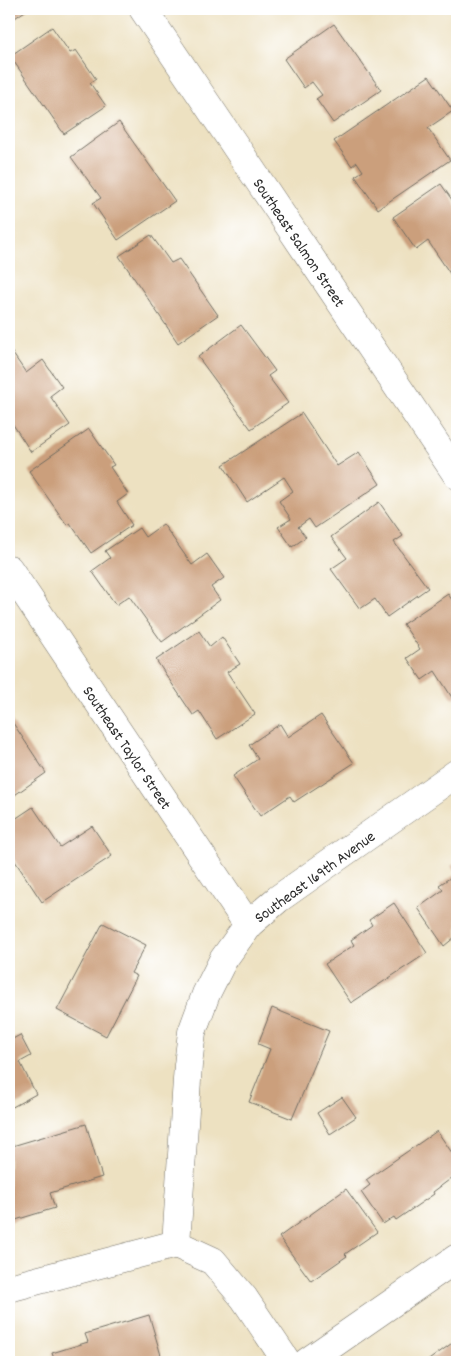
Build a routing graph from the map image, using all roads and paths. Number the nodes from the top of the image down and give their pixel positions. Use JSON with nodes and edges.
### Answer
{"nodes":[{"id":1,"x":143,"y":9,"type":"edge"},
{"id":2,"x":457,"y":475,"type":"edge"},
{"id":3,"x":9,"y":569,"type":"edge"},
{"id":4,"x":457,"y":773,"type":"edge"},
{"id":5,"x":248,"y":925,"type":"junction"},
{"id":6,"x":176,"y":1244,"type":"junction"},
{"id":7,"x":457,"y":1258,"type":"edge"},
{"id":8,"x":9,"y":1288,"type":"edge"},
{"id":9,"x":287,"y":1362,"type":"edge"},
{"id":10,"x":307,"y":1362,"type":"edge"}],
"edges":[{"from":1,"to":2,"type":"street","name":"Southeast Salmon Street"},
{"from":3,"to":5,"type":"street","name":"Southeast Taylor Street"},
{"from":4,"to":5,"type":"street","name":"Southeast 169th Avenue"},
{"from":5,"to":6,"type":"street","name":"Southeast 169th Avenue"},
{"from":6,"to":8,"type":"street"},
{"from":6,"to":9,"type":"street"},
{"from":7,"to":10,"type":"street"}]}
